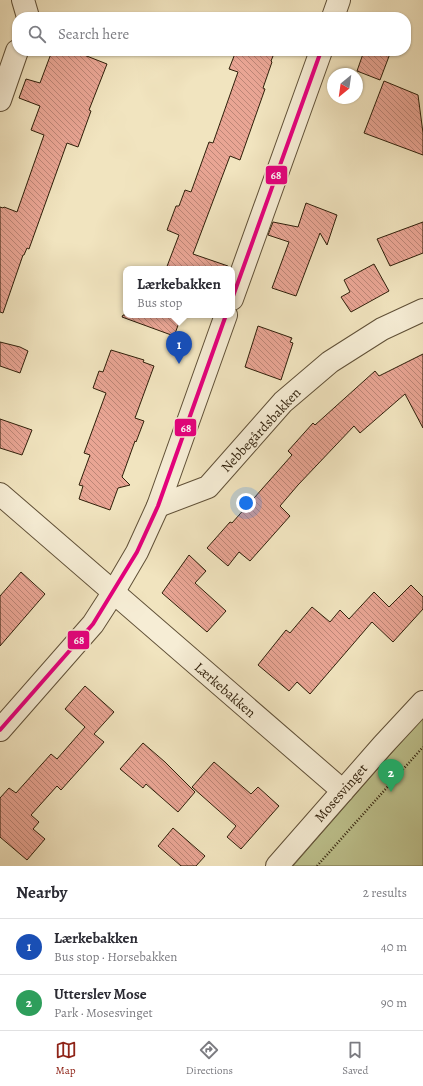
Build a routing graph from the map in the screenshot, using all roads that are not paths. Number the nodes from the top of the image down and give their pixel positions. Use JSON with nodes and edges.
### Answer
{"nodes":[{"id":1,"x":23,"y":0,"type":"edge"},
{"id":2,"x":339,"y":0,"type":"edge"},
{"id":3,"x":27,"y":12,"type":"edge"},
{"id":4,"x":335,"y":12,"type":"edge"},
{"id":5,"x":15,"y":56,"type":"edge"},
{"id":6,"x":319,"y":56,"type":"edge"},
{"id":7,"x":0,"y":100,"type":"edge"},
{"id":8,"x":235,"y":291,"type":"edge"},
{"id":9,"x":423,"y":310,"type":"edge"},
{"id":10,"x":225,"y":318,"type":"edge"},
{"id":11,"x":0,"y":494,"type":"edge"},
{"id":12,"x":158,"y":506,"type":"junction"},
{"id":13,"x":113,"y":593,"type":"junction"},
{"id":14,"x":423,"y":702,"type":"edge"},
{"id":15,"x":0,"y":730,"type":"edge"},
{"id":16,"x":343,"y":791,"type":"junction"},
{"id":17,"x":277,"y":866,"type":"edge"}],
"edges":[{"from":1,"to":3,"type":"street"},
{"from":2,"to":4,"type":"street"},
{"from":5,"to":7,"type":"street"},
{"from":6,"to":8,"type":"street"},
{"from":9,"to":12,"type":"street","name":"Nebbegårdsbakken"},
{"from":10,"to":12,"type":"street"},
{"from":11,"to":13,"type":"street","name":"Lærkebakken"},
{"from":12,"to":13,"type":"street"},
{"from":13,"to":15,"type":"street"},
{"from":13,"to":16,"type":"street","name":"Lærkebakken"},
{"from":14,"to":16,"type":"street","name":"Mosesvinget"},
{"from":16,"to":17,"type":"street","name":"Mosesvinget"}]}
